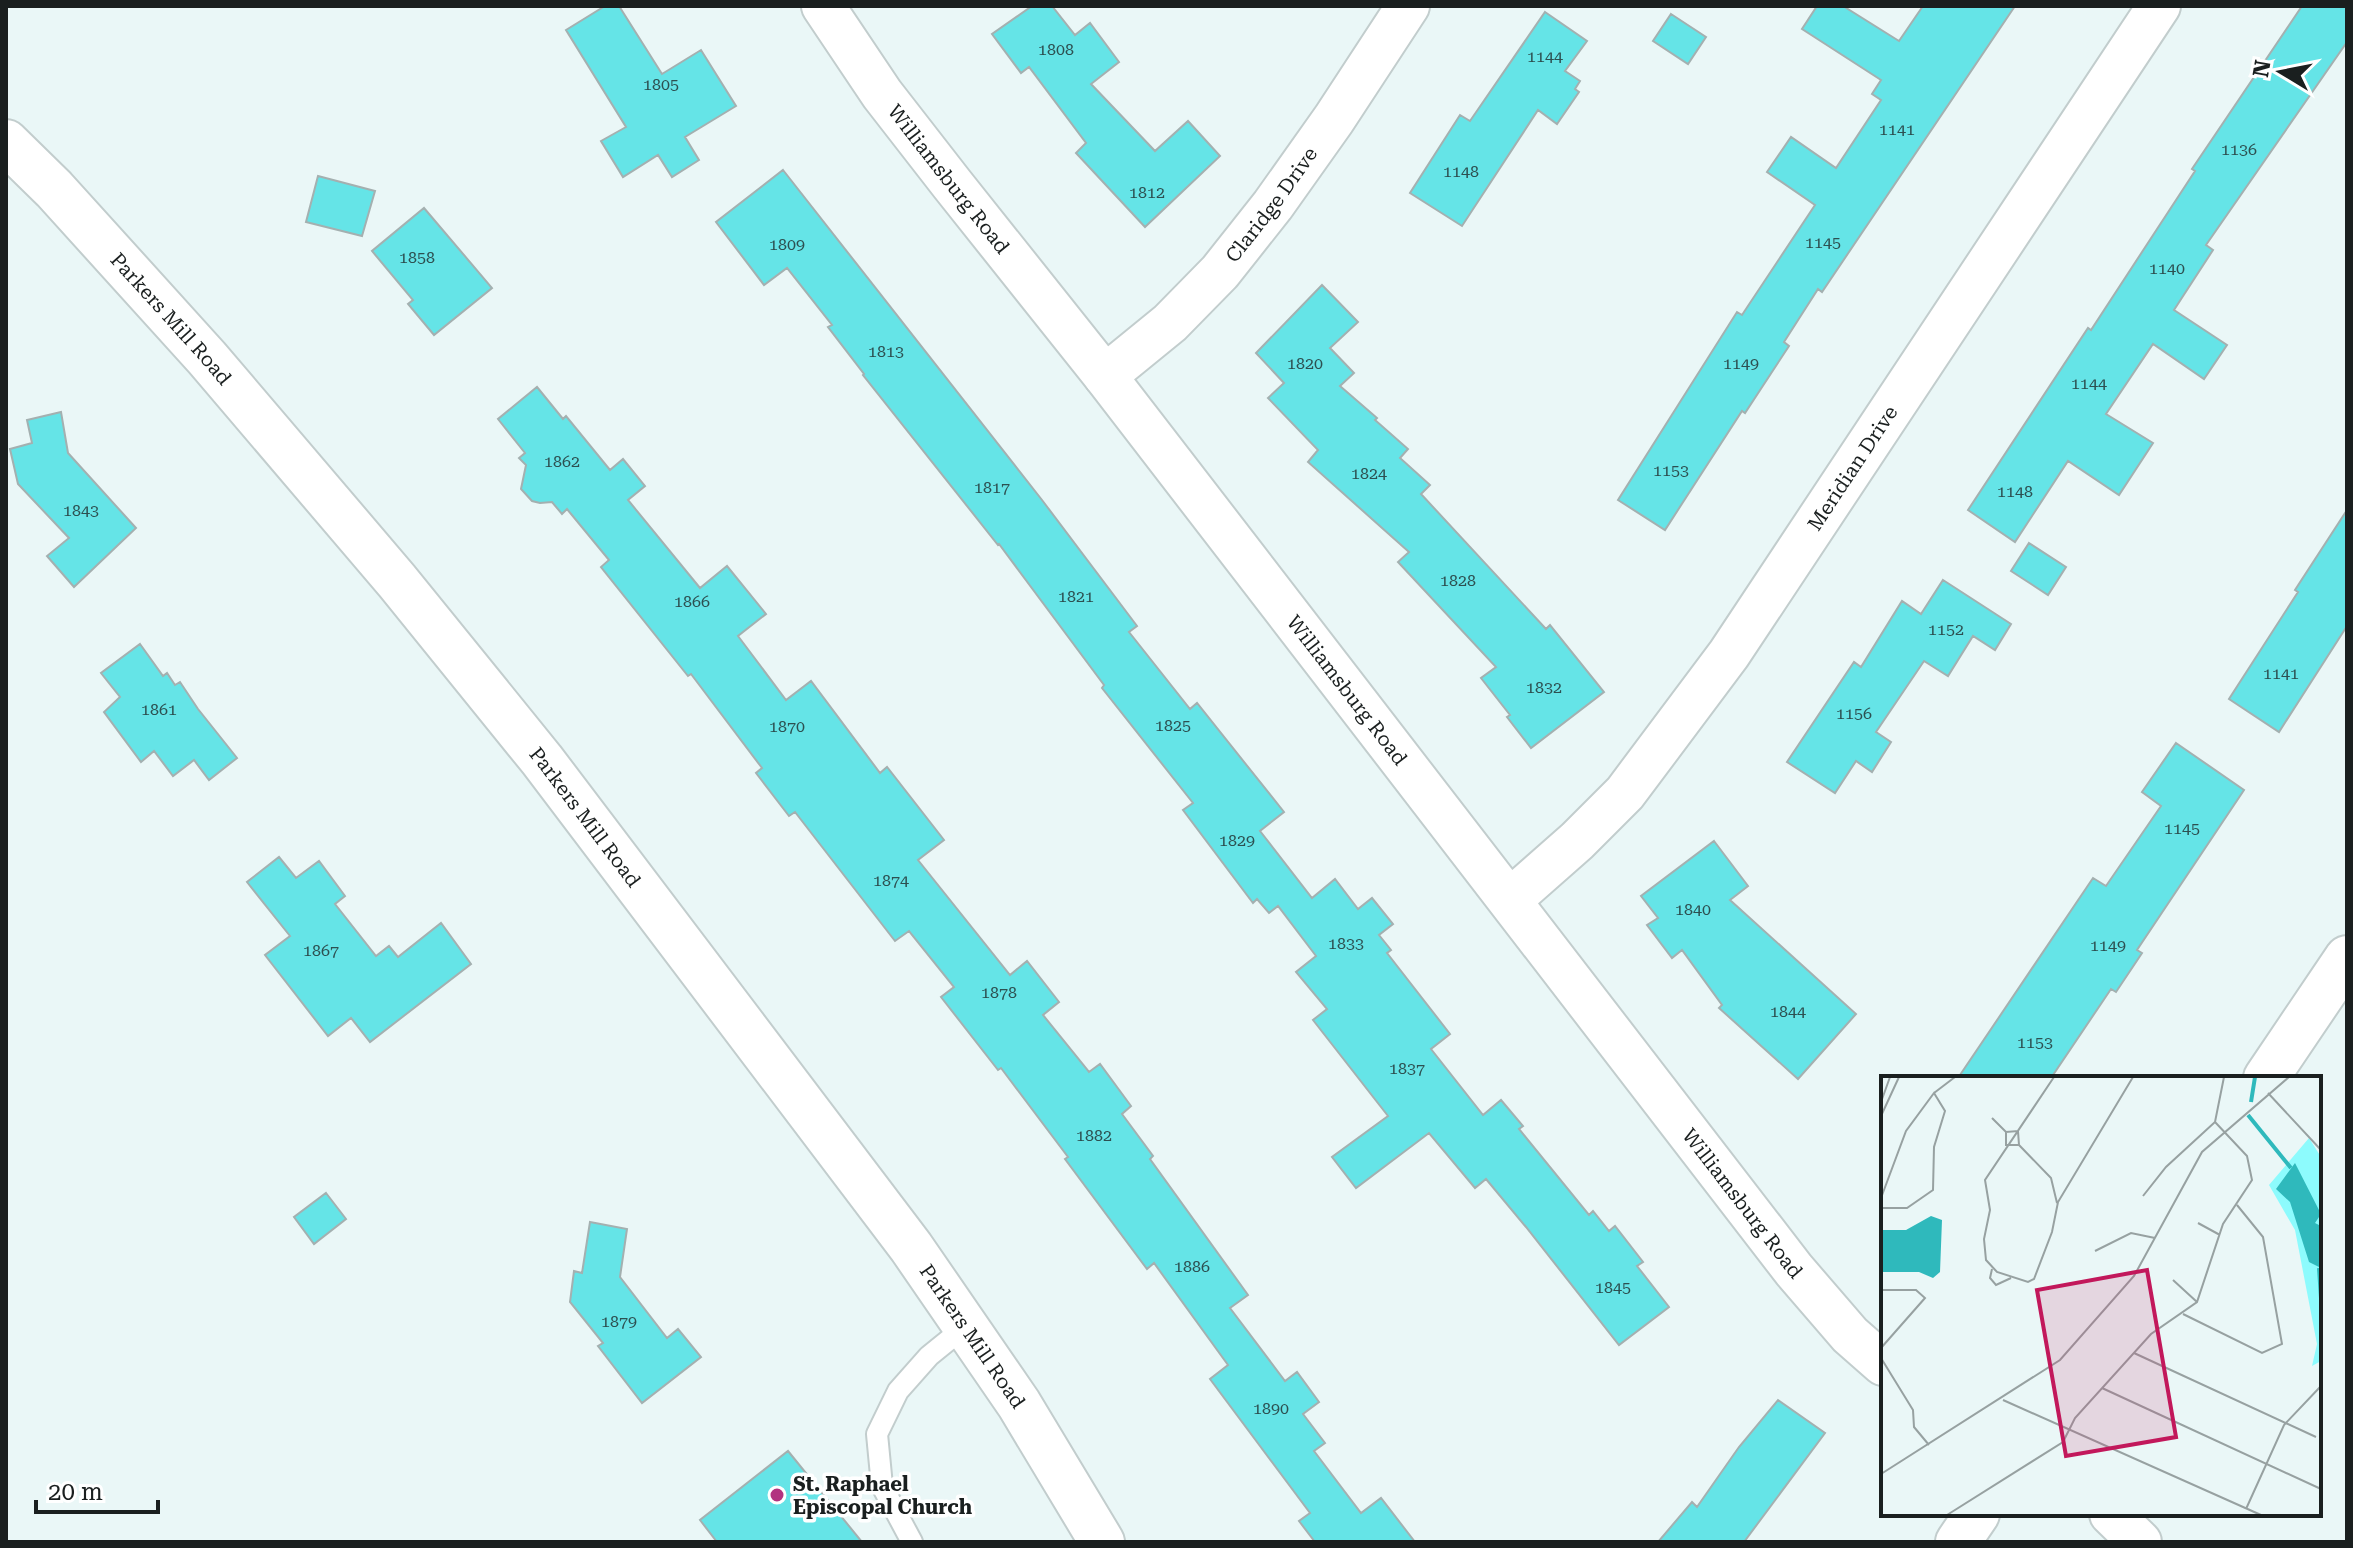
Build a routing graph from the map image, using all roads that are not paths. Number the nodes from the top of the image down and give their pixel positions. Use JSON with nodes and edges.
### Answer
{"nodes":[{"id":1,"x":823,"y":6,"type":"edge"},
{"id":2,"x":1408,"y":6,"type":"edge"},
{"id":3,"x":2159,"y":6,"type":"edge"},
{"id":4,"x":6,"y":142,"type":"edge"},
{"id":5,"x":1105,"y":376,"type":"junction"},
{"id":6,"x":1510,"y":900,"type":"junction"},
{"id":7,"x":2347,"y":958,"type":"edge"},
{"id":8,"x":2267,"y":1076,"type":"edge"},
{"id":9,"x":966,"y":1326,"type":"junction"},
{"id":10,"x":1881,"y":1362,"type":"edge"},
{"id":11,"x":1976,"y":1516,"type":"edge"},
{"id":12,"x":2113,"y":1516,"type":"edge"},
{"id":13,"x":912,"y":1542,"type":"edge"},
{"id":14,"x":1102,"y":1542,"type":"edge"},
{"id":15,"x":1958,"y":1542,"type":"edge"},
{"id":16,"x":2140,"y":1542,"type":"edge"}],
"edges":[{"from":1,"to":5,"type":"street","name":"Williamsburg Road"},
{"from":2,"to":5,"type":"street","name":"Claridge Drive"},
{"from":3,"to":6,"type":"street","name":"Meridian Drive"},
{"from":4,"to":9,"type":"main road","name":"Parkers Mill Road"},
{"from":5,"to":6,"type":"street","name":"Williamsburg Road"},
{"from":6,"to":10,"type":"street","name":"Williamsburg Road"},
{"from":7,"to":8,"type":"main road"},
{"from":9,"to":13,"type":"lane"},
{"from":9,"to":14,"type":"main road","name":"Parkers Mill Road"},
{"from":11,"to":15,"type":"main road"},
{"from":12,"to":16,"type":"street"}]}
